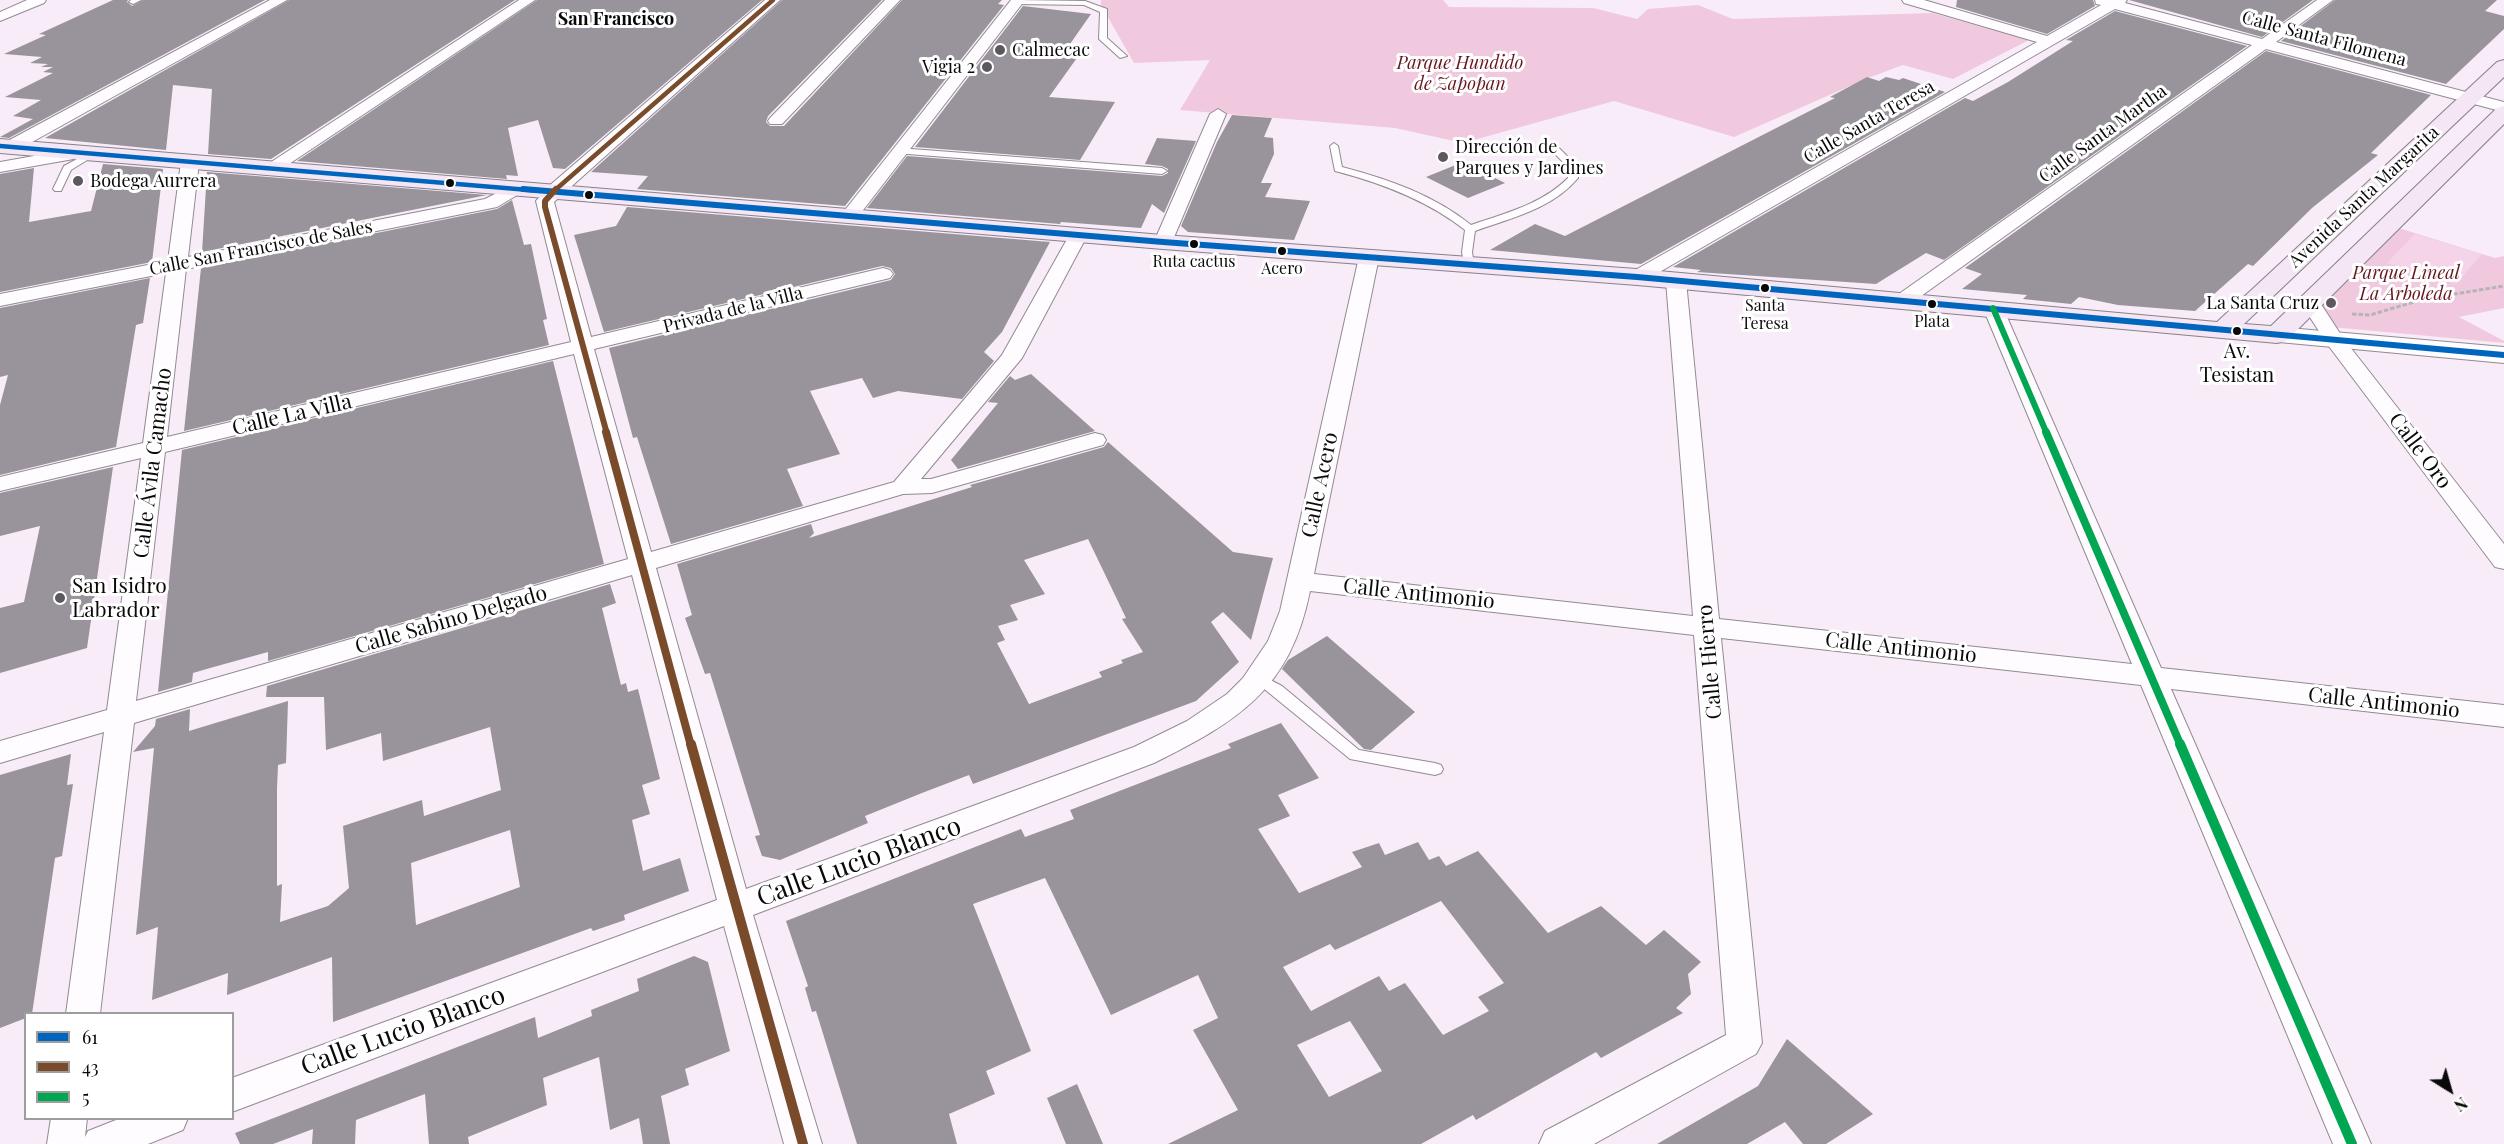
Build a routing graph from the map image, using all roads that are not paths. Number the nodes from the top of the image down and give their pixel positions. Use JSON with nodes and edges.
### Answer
{"nodes":[{"id":1,"x":39,"y":0,"type":"edge"},
{"id":2,"x":280,"y":0,"type":"edge"},
{"id":3,"x":528,"y":0,"type":"edge"},
{"id":4,"x":773,"y":0,"type":"edge"},
{"id":5,"x":893,"y":0,"type":"edge"},
{"id":6,"x":1909,"y":0,"type":"edge"},
{"id":7,"x":2326,"y":0,"type":"edge"},
{"id":8,"x":1017,"y":1,"type":"edge"},
{"id":9,"x":2111,"y":1,"type":"edge"},
{"id":10,"x":0,"y":17,"type":"edge"},
{"id":11,"x":2050,"y":41,"type":"junction"},
{"id":12,"x":2263,"y":44,"type":"junction"},
{"id":13,"x":1123,"y":56,"type":"dead end"},
{"id":14,"x":2504,"y":66,"type":"edge"},
{"id":15,"x":2475,"y":93,"type":"junction"},
{"id":16,"x":2504,"y":95,"type":"edge"},
{"id":17,"x":2504,"y":107,"type":"edge"},
{"id":18,"x":2504,"y":112,"type":"edge"},
{"id":19,"x":1218,"y":114,"type":"dead end"},
{"id":20,"x":776,"y":121,"type":"dead end"},
{"id":21,"x":5,"y":146,"type":"edge"},
{"id":22,"x":1334,"y":146,"type":"dead end"},
{"id":23,"x":1555,"y":149,"type":"dead end"},
{"id":24,"x":898,"y":151,"type":"junction"},
{"id":25,"x":86,"y":154,"type":"junction"},
{"id":26,"x":190,"y":162,"type":"junction"},
{"id":27,"x":0,"y":167,"type":"edge"},
{"id":28,"x":271,"y":168,"type":"junction"},
{"id":29,"x":1162,"y":171,"type":"dead end"},
{"id":30,"x":518,"y":187,"type":"junction"},
{"id":31,"x":58,"y":189,"type":"dead end"},
{"id":32,"x":555,"y":190,"type":"junction"},
{"id":33,"x":851,"y":214,"type":"junction"},
{"id":34,"x":1470,"y":229,"type":"junction"},
{"id":35,"x":1079,"y":234,"type":"junction"},
{"id":36,"x":1163,"y":242,"type":"junction"},
{"id":37,"x":1369,"y":257,"type":"junction"},
{"id":38,"x":1469,"y":264,"type":"junction"},
{"id":39,"x":178,"y":265,"type":"junction"},
{"id":40,"x":883,"y":274,"type":"dead end"},
{"id":41,"x":1637,"y":277,"type":"junction"},
{"id":42,"x":1676,"y":281,"type":"junction"},
{"id":43,"x":0,"y":300,"type":"edge"},
{"id":44,"x":1903,"y":300,"type":"junction"},
{"id":45,"x":2310,"y":302,"type":"junction"},
{"id":46,"x":1993,"y":308,"type":"junction"},
{"id":47,"x":2224,"y":329,"type":"junction"},
{"id":48,"x":2277,"y":335,"type":"junction"},
{"id":49,"x":2335,"y":341,"type":"junction"},
{"id":50,"x":583,"y":346,"type":"junction"},
{"id":51,"x":2504,"y":355,"type":"edge"},
{"id":52,"x":1095,"y":440,"type":"dead end"},
{"id":53,"x":155,"y":448,"type":"junction"},
{"id":54,"x":0,"y":484,"type":"edge"},
{"id":55,"x":902,"y":487,"type":"junction"},
{"id":56,"x":2504,"y":561,"type":"edge"},
{"id":57,"x":641,"y":565,"type":"junction"},
{"id":58,"x":1299,"y":581,"type":"junction"},
{"id":59,"x":1707,"y":627,"type":"junction"},
{"id":60,"x":2149,"y":676,"type":"junction"},
{"id":61,"x":1250,"y":690,"type":"junction"},
{"id":62,"x":2504,"y":716,"type":"edge"},
{"id":63,"x":121,"y":717,"type":"junction"},
{"id":64,"x":0,"y":752,"type":"edge"},
{"id":65,"x":1435,"y":769,"type":"dead end"},
{"id":66,"x":735,"y":908,"type":"junction"},
{"id":67,"x":83,"y":1012,"type":"edge"},
{"id":68,"x":234,"y":1094,"type":"edge"},
{"id":69,"x":69,"y":1120,"type":"edge"},
{"id":70,"x":167,"y":1120,"type":"edge"},
{"id":71,"x":66,"y":1144,"type":"edge"},
{"id":72,"x":101,"y":1144,"type":"edge"},
{"id":73,"x":803,"y":1144,"type":"edge"},
{"id":74,"x":1558,"y":1144,"type":"edge"},
{"id":75,"x":2352,"y":1144,"type":"edge"}],
"edges":[{"from":1,"to":10,"type":"street"},
{"from":2,"to":21,"type":"street"},
{"from":3,"to":28,"type":"street"},
{"from":4,"to":32,"type":"street"},
{"from":5,"to":20,"type":"street"},
{"from":6,"to":11,"type":"street"},
{"from":7,"to":12,"type":"street","name":"Calle Santa Martha"},
{"from":8,"to":13,"type":"lane"},
{"from":8,"to":24,"type":"street"},
{"from":9,"to":11,"type":"street","name":"Calle Santa Teresa"},
{"from":9,"to":12,"type":"street","name":"Calle Santa Filomena"},
{"from":11,"to":41,"type":"street","name":"Calle Santa Teresa"},
{"from":12,"to":15,"type":"street","name":"Calle Santa Filomena"},
{"from":12,"to":44,"type":"street","name":"Calle Santa Martha"},
{"from":14,"to":15,"type":"main road","name":"Avenida Santa Margarita"},
{"from":15,"to":16,"type":"street"},
{"from":15,"to":17,"type":"street"},
{"from":15,"to":47,"type":"main road","name":"Avenida Santa Margarita"},
{"from":18,"to":45,"type":"main road","name":"Avenida Santa Margarita"},
{"from":19,"to":36,"type":"street"},
{"from":21,"to":25,"type":"main road"},
{"from":22,"to":34,"type":"lane"},
{"from":23,"to":34,"type":"lane"},
{"from":24,"to":29,"type":"lane"},
{"from":24,"to":33,"type":"street"},
{"from":25,"to":26,"type":"main road"},
{"from":25,"to":27,"type":"street"},
{"from":25,"to":31,"type":"lane"},
{"from":26,"to":28,"type":"main road"},
{"from":26,"to":39,"type":"street","name":"Calle Ávila Camacho"},
{"from":28,"to":30,"type":"main road"},
{"from":30,"to":32,"type":"main road"},
{"from":30,"to":39,"type":"street","name":"Calle San Francisco de Sales"},
{"from":32,"to":33,"type":"main road"},
{"from":32,"to":50,"type":"street"},
{"from":33,"to":35,"type":"main road"},
{"from":34,"to":38,"type":"lane"},
{"from":35,"to":36,"type":"main road"},
{"from":35,"to":55,"type":"street"},
{"from":36,"to":37,"type":"main road"},
{"from":37,"to":38,"type":"main road"},
{"from":37,"to":58,"type":"street","name":"Calle Acero"},
{"from":38,"to":41,"type":"main road"},
{"from":39,"to":43,"type":"street","name":"Calle San Francisco de Sales"},
{"from":39,"to":53,"type":"street","name":"Calle Ávila Camacho"},
{"from":40,"to":50,"type":"street","name":"Privada de la Villa"},
{"from":41,"to":42,"type":"main road"},
{"from":42,"to":44,"type":"main road"},
{"from":42,"to":59,"type":"street","name":"Calle Hierro"},
{"from":44,"to":46,"type":"main road"},
{"from":45,"to":48,"type":"main road","name":"Avenida Santa Margarita"},
{"from":45,"to":49,"type":"street","name":"Calle Oro"},
{"from":46,"to":47,"type":"main road"},
{"from":46,"to":60,"type":"street"},
{"from":47,"to":48,"type":"main road"},
{"from":48,"to":49,"type":"street"},
{"from":49,"to":51,"type":"street"},
{"from":49,"to":56,"type":"street","name":"Calle Oro"},
{"from":50,"to":53,"type":"street","name":"Calle La Villa"},
{"from":50,"to":57,"type":"street"},
{"from":52,"to":55,"type":"street","name":"Calle Sabino Delgado"},
{"from":53,"to":54,"type":"street","name":"Calle La Villa"},
{"from":53,"to":63,"type":"street","name":"Calle Ávila Camacho"},
{"from":55,"to":57,"type":"street","name":"Calle Sabino Delgado"},
{"from":57,"to":63,"type":"street","name":"Calle Sabino Delgado"},
{"from":57,"to":66,"type":"street"},
{"from":58,"to":59,"type":"street","name":"Calle Antimonio"},
{"from":58,"to":61,"type":"street","name":"Calle Acero"},
{"from":59,"to":60,"type":"street","name":"Calle Antimonio"},
{"from":59,"to":74,"type":"street","name":"Calle Hierro"},
{"from":60,"to":62,"type":"street","name":"Calle Antimonio"},
{"from":60,"to":75,"type":"street"},
{"from":61,"to":65,"type":"lane"},
{"from":61,"to":66,"type":"street","name":"Calle Lucio Blanco"},
{"from":63,"to":64,"type":"street","name":"Calle Sabino Delgado"},
{"from":63,"to":67,"type":"street","name":"Calle Ávila Camacho"},
{"from":66,"to":68,"type":"street","name":"Calle Lucio Blanco"},
{"from":66,"to":73,"type":"street"},
{"from":69,"to":71,"type":"street"},
{"from":70,"to":72,"type":"street"}]}
